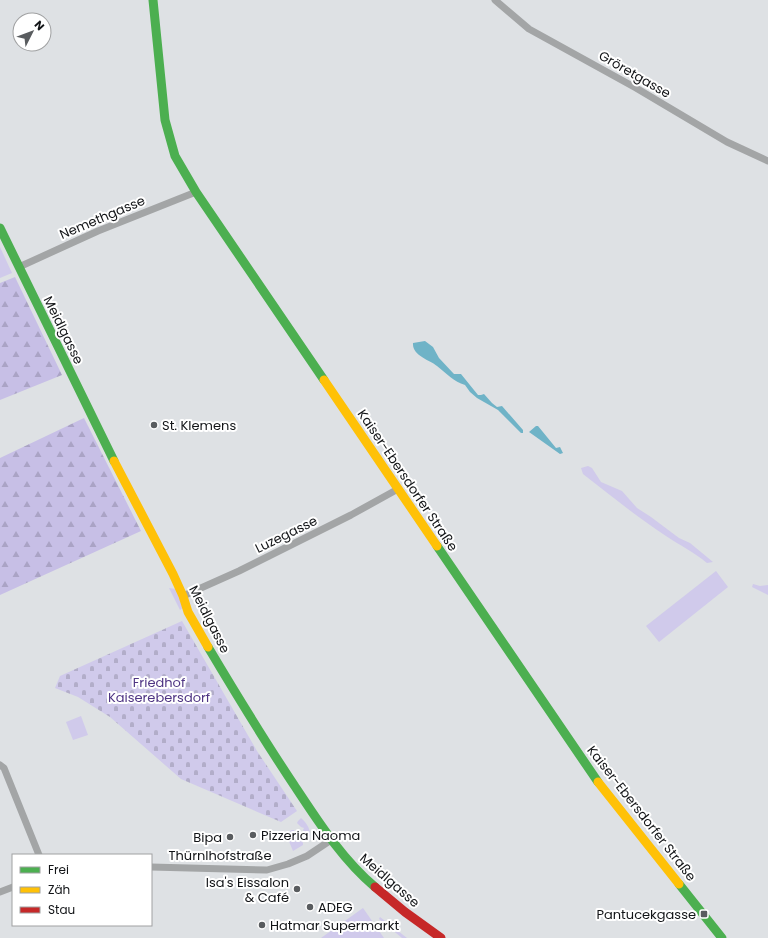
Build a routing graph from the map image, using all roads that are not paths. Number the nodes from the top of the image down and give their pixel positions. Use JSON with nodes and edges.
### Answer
{"nodes":[{"id":1,"x":153,"y":0,"type":"edge"},
{"id":2,"x":495,"y":0,"type":"edge"},
{"id":3,"x":768,"y":161,"type":"edge"},
{"id":4,"x":196,"y":192,"type":"junction"},
{"id":5,"x":0,"y":228,"type":"edge"},
{"id":6,"x":19,"y":267,"type":"junction"},
{"id":7,"x":398,"y":489,"type":"junction"},
{"id":8,"x":183,"y":596,"type":"junction"},
{"id":9,"x":0,"y":765,"type":"edge"},
{"id":10,"x":331,"y":840,"type":"junction"},
{"id":11,"x":39,"y":854,"type":"edge"},
{"id":12,"x":152,"y":867,"type":"edge"},
{"id":13,"x":12,"y":887,"type":"edge"},
{"id":14,"x":0,"y":892,"type":"edge"},
{"id":15,"x":441,"y":938,"type":"edge"},
{"id":16,"x":722,"y":938,"type":"edge"}],
"edges":[{"from":1,"to":4,"type":"main road","name":"Kaiser-Ebersdorfer Straße"},
{"from":2,"to":3,"type":"street","name":"Gröretgasse"},
{"from":4,"to":6,"type":"street","name":"Nemethgasse"},
{"from":4,"to":7,"type":"main road","name":"Kaiser-Ebersdorfer Straße"},
{"from":5,"to":6,"type":"main road","name":"Meidlgasse"},
{"from":6,"to":8,"type":"main road","name":"Meidlgasse"},
{"from":7,"to":8,"type":"street","name":"Luzegasse"},
{"from":7,"to":16,"type":"main road","name":"Kaiser-Ebersdorfer Straße"},
{"from":8,"to":10,"type":"main road","name":"Meidlgasse"},
{"from":9,"to":11,"type":"street"},
{"from":10,"to":12,"type":"street","name":"Thürnlhofstraße"},
{"from":10,"to":15,"type":"main road","name":"Meidlgasse"},
{"from":13,"to":14,"type":"street"}]}
